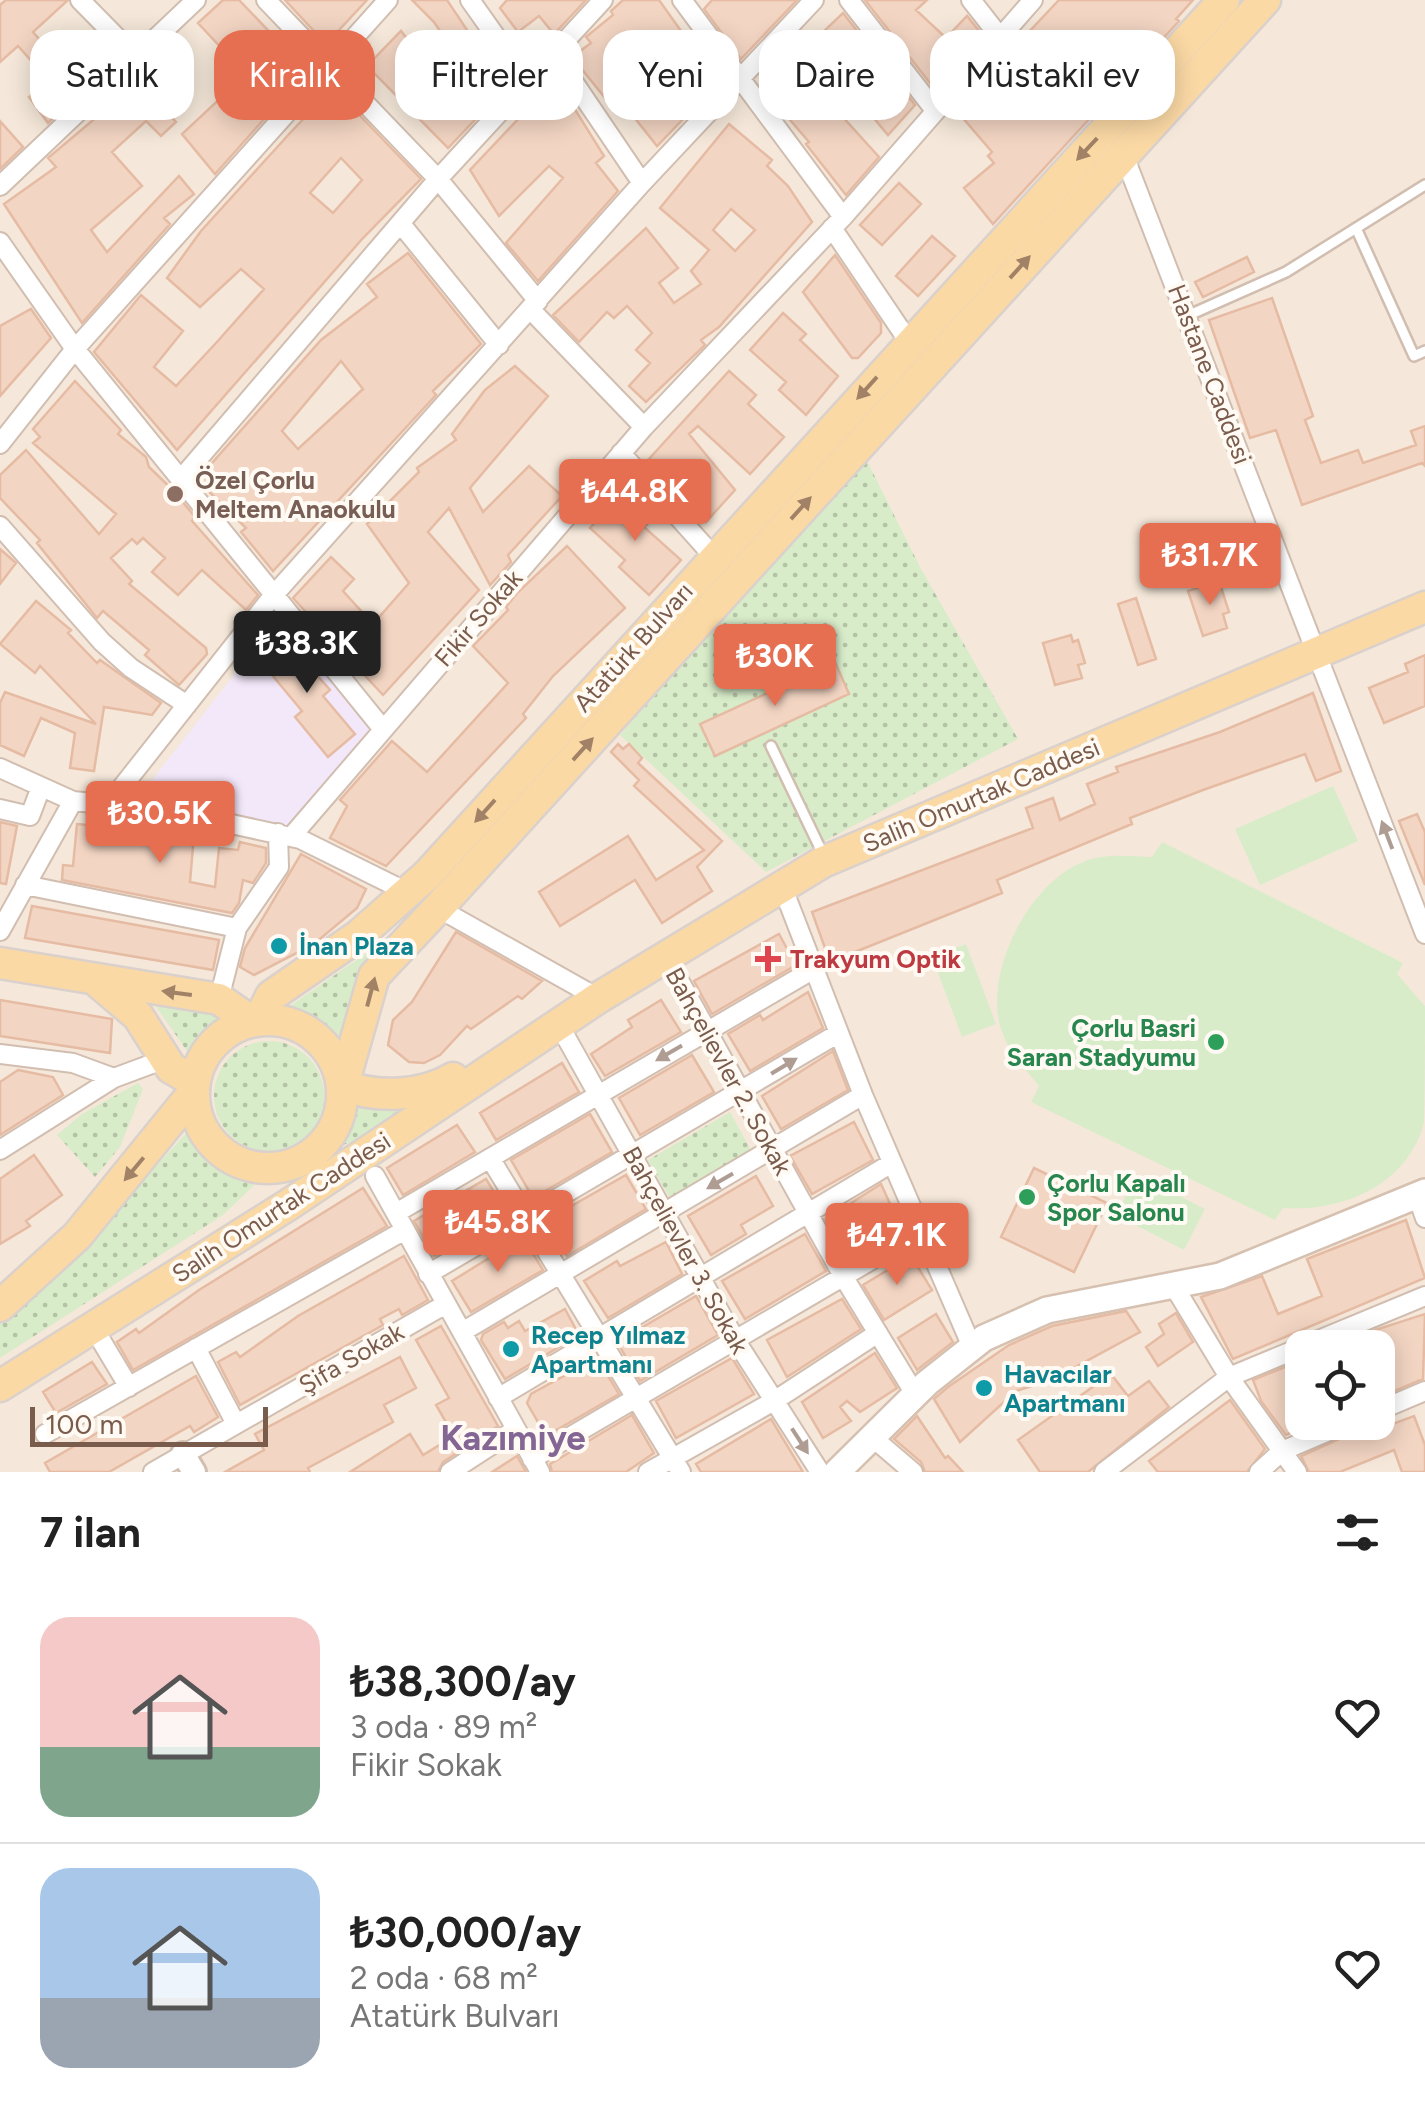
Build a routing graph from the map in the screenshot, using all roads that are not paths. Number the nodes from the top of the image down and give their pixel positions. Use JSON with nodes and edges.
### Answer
{"nodes":[{"id":1,"x":80,"y":0,"type":"edge"},
{"id":2,"x":196,"y":0,"type":"edge"},
{"id":3,"x":266,"y":0,"type":"edge"},
{"id":4,"x":388,"y":0,"type":"edge"},
{"id":5,"x":470,"y":0,"type":"edge"},
{"id":6,"x":602,"y":0,"type":"edge"},
{"id":7,"x":682,"y":0,"type":"edge"},
{"id":8,"x":814,"y":0,"type":"edge"},
{"id":9,"x":849,"y":0,"type":"edge"},
{"id":10,"x":971,"y":0,"type":"edge"},
{"id":11,"x":1033,"y":0,"type":"edge"},
{"id":12,"x":1224,"y":0,"type":"edge"},
{"id":13,"x":1265,"y":0,"type":"edge"},
{"id":14,"x":109,"y":30,"type":"edge"},
{"id":15,"x":164,"y":30,"type":"edge"},
{"id":16,"x":294,"y":30,"type":"edge"},
{"id":17,"x":361,"y":30,"type":"edge"},
{"id":18,"x":491,"y":30,"type":"edge"},
{"id":19,"x":575,"y":30,"type":"edge"},
{"id":20,"x":995,"y":30,"type":"edge"},
{"id":21,"x":1006,"y":30,"type":"edge"},
{"id":22,"x":740,"y":78,"type":"junction"},
{"id":23,"x":583,"y":96,"type":"edge"},
{"id":24,"x":930,"y":105,"type":"edge"},
{"id":25,"x":375,"y":115,"type":"edge"},
{"id":26,"x":930,"y":115,"type":"edge"},
{"id":27,"x":70,"y":120,"type":"edge"},
{"id":28,"x":281,"y":120,"type":"edge"},
{"id":29,"x":493,"y":120,"type":"edge"},
{"id":30,"x":1124,"y":153,"type":"junction"},
{"id":31,"x":438,"y":180,"type":"junction"},
{"id":32,"x":642,"y":183,"type":"junction"},
{"id":33,"x":1425,"y":184,"type":"edge"},
{"id":34,"x":0,"y":186,"type":"edge"},
{"id":35,"x":838,"y":222,"type":"junction"},
{"id":36,"x":401,"y":224,"type":"junction"},
{"id":37,"x":1356,"y":228,"type":"junction"},
{"id":38,"x":0,"y":242,"type":"edge"},
{"id":39,"x":534,"y":306,"type":"junction"},
{"id":40,"x":1187,"y":316,"type":"junction"},
{"id":41,"x":909,"y":342,"type":"junction"},
{"id":42,"x":499,"y":345,"type":"junction"},
{"id":43,"x":76,"y":349,"type":"junction"},
{"id":44,"x":1425,"y":351,"type":"edge"},
{"id":45,"x":644,"y":428,"type":"junction"},
{"id":46,"x":2,"y":434,"type":"edge"},
{"id":47,"x":621,"y":453,"type":"junction"},
{"id":48,"x":180,"y":480,"type":"junction"},
{"id":49,"x":0,"y":526,"type":"edge"},
{"id":50,"x":714,"y":557,"type":"junction"},
{"id":51,"x":272,"y":597,"type":"junction"},
{"id":52,"x":1425,"y":606,"type":"edge"},
{"id":53,"x":1318,"y":652,"type":"junction"},
{"id":54,"x":187,"y":705,"type":"junction"},
{"id":55,"x":382,"y":728,"type":"junction"},
{"id":56,"x":771,"y":746,"type":"dead end"},
{"id":57,"x":0,"y":768,"type":"edge"},
{"id":58,"x":40,"y":787,"type":"junction"},
{"id":59,"x":73,"y":801,"type":"junction"},
{"id":60,"x":108,"y":806,"type":"junction"},
{"id":61,"x":0,"y":809,"type":"edge"},
{"id":62,"x":30,"y":816,"type":"junction"},
{"id":63,"x":290,"y":836,"type":"junction"},
{"id":64,"x":822,"y":850,"type":"dead end"},
{"id":65,"x":43,"y":852,"type":"junction"},
{"id":66,"x":25,"y":885,"type":"junction"},
{"id":67,"x":782,"y":886,"type":"junction"},
{"id":68,"x":407,"y":892,"type":"junction"},
{"id":69,"x":438,"y":908,"type":"junction"},
{"id":70,"x":237,"y":928,"type":"junction"},
{"id":71,"x":1424,"y":928,"type":"edge"},
{"id":72,"x":0,"y":931,"type":"edge"},
{"id":73,"x":665,"y":955,"type":"junction"},
{"id":74,"x":0,"y":963,"type":"edge"},
{"id":75,"x":814,"y":969,"type":"junction"},
{"id":76,"x":96,"y":981,"type":"junction"},
{"id":77,"x":598,"y":998,"type":"junction"},
{"id":78,"x":219,"y":999,"type":"junction"},
{"id":79,"x":255,"y":1021,"type":"junction"},
{"id":80,"x":558,"y":1023,"type":"junction"},
{"id":81,"x":706,"y":1032,"type":"junction"},
{"id":82,"x":839,"y":1033,"type":"junction"},
{"id":83,"x":0,"y":1054,"type":"edge"},
{"id":84,"x":165,"y":1059,"type":"junction"},
{"id":85,"x":114,"y":1078,"type":"junction"},
{"id":86,"x":343,"y":1085,"type":"junction"},
{"id":87,"x":194,"y":1087,"type":"junction"},
{"id":88,"x":739,"y":1092,"type":"junction"},
{"id":89,"x":598,"y":1094,"type":"junction"},
{"id":90,"x":863,"y":1095,"type":"junction"},
{"id":91,"x":0,"y":1150,"type":"edge"},
{"id":92,"x":773,"y":1150,"type":"junction"},
{"id":93,"x":632,"y":1154,"type":"junction"},
{"id":94,"x":490,"y":1158,"type":"junction"},
{"id":95,"x":892,"y":1164,"type":"junction"},
{"id":96,"x":290,"y":1165,"type":"junction"},
{"id":97,"x":342,"y":1168,"type":"junction"},
{"id":98,"x":375,"y":1176,"type":"dead end"},
{"id":99,"x":1422,"y":1202,"type":"edge"},
{"id":100,"x":664,"y":1212,"type":"junction"},
{"id":101,"x":522,"y":1216,"type":"junction"},
{"id":102,"x":810,"y":1216,"type":"junction"},
{"id":103,"x":401,"y":1222,"type":"junction"},
{"id":104,"x":921,"y":1231,"type":"junction"},
{"id":105,"x":428,"y":1274,"type":"junction"},
{"id":106,"x":559,"y":1276,"type":"junction"},
{"id":107,"x":700,"y":1276,"type":"junction"},
{"id":108,"x":843,"y":1276,"type":"junction"},
{"id":109,"x":172,"y":1277,"type":"junction"},
{"id":110,"x":1174,"y":1288,"type":"junction"},
{"id":111,"x":1425,"y":1296,"type":"edge"},
{"id":112,"x":446,"y":1304,"type":"junction"},
{"id":113,"x":0,"y":1306,"type":"edge"},
{"id":114,"x":93,"y":1327,"type":"junction"},
{"id":115,"x":462,"y":1332,"type":"junction"},
{"id":116,"x":878,"y":1334,"type":"junction"},
{"id":117,"x":596,"y":1337,"type":"junction"},
{"id":118,"x":736,"y":1341,"type":"junction"},
{"id":119,"x":972,"y":1346,"type":"junction"},
{"id":120,"x":196,"y":1348,"type":"junction"},
{"id":121,"x":1228,"y":1377,"type":"junction"},
{"id":122,"x":0,"y":1386,"type":"edge"},
{"id":123,"x":128,"y":1387,"type":"junction"},
{"id":124,"x":1425,"y":1391,"type":"edge"},
{"id":125,"x":916,"y":1394,"type":"junction"},
{"id":126,"x":498,"y":1398,"type":"junction"},
{"id":127,"x":635,"y":1398,"type":"junction"},
{"id":128,"x":774,"y":1401,"type":"junction"},
{"id":129,"x":1395,"y":1404,"type":"edge"},
{"id":130,"x":236,"y":1424,"type":"junction"},
{"id":131,"x":516,"y":1429,"type":"junction"},
{"id":132,"x":45,"y":1434,"type":"dead end"},
{"id":133,"x":872,"y":1437,"type":"junction"},
{"id":134,"x":1308,"y":1440,"type":"edge"},
{"id":135,"x":1282,"y":1451,"type":"junction"},
{"id":136,"x":188,"y":1463,"type":"edge"},
{"id":137,"x":677,"y":1465,"type":"edge"},
{"id":138,"x":536,"y":1466,"type":"edge"},
{"id":139,"x":152,"y":1472,"type":"edge"},
{"id":140,"x":450,"y":1472,"type":"edge"},
{"id":141,"x":648,"y":1472,"type":"edge"},
{"id":142,"x":820,"y":1472,"type":"edge"},
{"id":143,"x":837,"y":1472,"type":"edge"},
{"id":144,"x":913,"y":1472,"type":"edge"},
{"id":145,"x":1104,"y":1472,"type":"edge"},
{"id":146,"x":1259,"y":1472,"type":"edge"},
{"id":147,"x":1297,"y":1472,"type":"edge"}],
"edges":[{"from":1,"to":14,"type":"street"},
{"from":2,"to":15,"type":"street"},
{"from":3,"to":16,"type":"street"},
{"from":4,"to":17,"type":"street"},
{"from":5,"to":18,"type":"street"},
{"from":6,"to":19,"type":"street"},
{"from":7,"to":22,"type":"street"},
{"from":8,"to":22,"type":"street"},
{"from":9,"to":24,"type":"street"},
{"from":10,"to":20,"type":"street"},
{"from":11,"to":21,"type":"street","name":"Fikir Sokak"},
{"from":12,"to":41,"type":"main road","name":"Atatürk Bulvarı","one_way":true},
{"from":13,"to":30,"type":"main road","name":"Atatürk Bulvarı"},
{"from":22,"to":32,"type":"street"},
{"from":22,"to":35,"type":"street"},
{"from":23,"to":32,"type":"street"},
{"from":25,"to":31,"type":"street"},
{"from":26,"to":35,"type":"street","name":"Fikir Sokak"},
{"from":27,"to":34,"type":"street"},
{"from":28,"to":43,"type":"street"},
{"from":29,"to":31,"type":"street"},
{"from":30,"to":40,"type":"street","name":"Hastane Caddesi"},
{"from":69,"to":30,"type":"main road","name":"Atatürk Bulvarı","one_way":true},
{"from":31,"to":36,"type":"street"},
{"from":31,"to":39,"type":"street"},
{"from":32,"to":39,"type":"street"},
{"from":33,"to":37,"type":"lane"},
{"from":35,"to":41,"type":"street"},
{"from":35,"to":45,"type":"street","name":"Fikir Sokak"},
{"from":36,"to":42,"type":"street"},
{"from":36,"to":48,"type":"street"},
{"from":37,"to":40,"type":"lane"},
{"from":37,"to":44,"type":"lane"},
{"from":38,"to":43,"type":"street"},
{"from":39,"to":42,"type":"street"},
{"from":39,"to":45,"type":"street"},
{"from":40,"to":53,"type":"street","name":"Hastane Caddesi"},
{"from":41,"to":50,"type":"main road","name":"Atatürk Bulvarı","one_way":true},
{"from":42,"to":51,"type":"street"},
{"from":43,"to":46,"type":"street"},
{"from":43,"to":48,"type":"street"},
{"from":45,"to":47,"type":"street","name":"Fikir Sokak"},
{"from":47,"to":50,"type":"street"},
{"from":47,"to":55,"type":"street","name":"Fikir Sokak"},
{"from":48,"to":51,"type":"street"},
{"from":49,"to":54,"type":"street"},
{"from":50,"to":68,"type":"main road","name":"Atatürk Bulvarı","one_way":true},
{"from":51,"to":54,"type":"street"},
{"from":51,"to":55,"type":"street"},
{"from":52,"to":53,"type":"main road","name":"Salih Omurtak Caddesi"},
{"from":53,"to":67,"type":"main road","name":"Salih Omurtak Caddesi"},
{"from":71,"to":53,"type":"street","name":"Hastane Caddesi","one_way":true},
{"from":54,"to":60,"type":"street"},
{"from":55,"to":63,"type":"street","name":"Fikir Sokak"},
{"from":56,"to":64,"type":"lane"},
{"from":57,"to":58,"type":"street"},
{"from":58,"to":59,"type":"street"},
{"from":58,"to":62,"type":"street"},
{"from":59,"to":60,"type":"street"},
{"from":59,"to":65,"type":"street"},
{"from":60,"to":63,"type":"street"},
{"from":61,"to":62,"type":"street"},
{"from":62,"to":65,"type":"street"},
{"from":63,"to":68,"type":"street"},
{"from":63,"to":70,"type":"street","name":"Fikir Sokak"},
{"from":65,"to":66,"type":"street"},
{"from":66,"to":70,"type":"street"},
{"from":66,"to":72,"type":"street"},
{"from":67,"to":73,"type":"main road","name":"Salih Omurtak Caddesi"},
{"from":67,"to":75,"type":"street"},
{"from":68,"to":79,"type":"main road","name":"Atatürk Bulvarı"},
{"from":69,"to":77,"type":"street"},
{"from":86,"to":69,"type":"main road","name":"Atatürk Bulvarı","one_way":true},
{"from":70,"to":78,"type":"street"},
{"from":73,"to":77,"type":"main road","name":"Salih Omurtak Caddesi"},
{"from":73,"to":81,"type":"street","name":"Bahçelievler 2. Sokak"},
{"from":74,"to":76,"type":"main road"},
{"from":75,"to":81,"type":"street"},
{"from":75,"to":82,"type":"street"},
{"from":78,"to":76,"type":"main road","one_way":true},
{"from":76,"to":84,"type":"main road"},
{"from":77,"to":80,"type":"main road","name":"Salih Omurtak Caddesi"},
{"from":78,"to":79,"type":"main road"},
{"from":79,"to":86,"type":"main road"},
{"from":79,"to":87,"type":"main road","name":"Atatürk Bulvarı"},
{"from":80,"to":86,"type":"main road","name":"Salih Omurtak Caddesi"},
{"from":80,"to":89,"type":"street","name":"Bahçelievler 3. Sokak"},
{"from":80,"to":97,"type":"main road","name":"Salih Omurtak Caddesi"},
{"from":81,"to":88,"type":"street","name":"Bahçelievler 2. Sokak"},
{"from":81,"to":89,"type":"street","one_way":true},
{"from":88,"to":82,"type":"street","one_way":true},
{"from":82,"to":90,"type":"street"},
{"from":83,"to":85,"type":"street"},
{"from":84,"to":85,"type":"street"},
{"from":84,"to":87,"type":"main road"},
{"from":85,"to":91,"type":"street"},
{"from":86,"to":96,"type":"main road","name":"Salih Omurtak Caddesi"},
{"from":87,"to":96,"type":"main road"},
{"from":87,"to":113,"type":"main road","one_way":true},
{"from":88,"to":92,"type":"street","name":"Bahçelievler 2. Sokak"},
{"from":88,"to":93,"type":"street"},
{"from":89,"to":93,"type":"street","name":"Bahçelievler 3. Sokak"},
{"from":89,"to":94,"type":"street"},
{"from":90,"to":92,"type":"street"},
{"from":90,"to":95,"type":"street"},
{"from":92,"to":100,"type":"street","one_way":true},
{"from":92,"to":102,"type":"street","name":"Bahçelievler 2. Sokak"},
{"from":93,"to":100,"type":"street","name":"Bahçelievler 3. Sokak"},
{"from":93,"to":101,"type":"street"},
{"from":94,"to":101,"type":"street"},
{"from":94,"to":103,"type":"street"},
{"from":95,"to":102,"type":"street"},
{"from":95,"to":104,"type":"street"},
{"from":96,"to":97,"type":"main road"},
{"from":96,"to":109,"type":"main road","name":"Salih Omurtak Caddesi"},
{"from":97,"to":109,"type":"main road","name":"Salih Omurtak Caddesi"},
{"from":98,"to":103,"type":"street"},
{"from":99,"to":110,"type":"main road"},
{"from":100,"to":106,"type":"street"},
{"from":100,"to":107,"type":"street","name":"Bahçelievler 3. Sokak"},
{"from":101,"to":105,"type":"street"},
{"from":101,"to":106,"type":"street"},
{"from":102,"to":107,"type":"street"},
{"from":102,"to":108,"type":"street","name":"Bahçelievler 2. Sokak"},
{"from":103,"to":105,"type":"street"},
{"from":103,"to":120,"type":"street"},
{"from":104,"to":108,"type":"street"},
{"from":104,"to":119,"type":"street"},
{"from":105,"to":112,"type":"street"},
{"from":106,"to":115,"type":"street"},
{"from":106,"to":117,"type":"street"},
{"from":107,"to":117,"type":"street"},
{"from":107,"to":118,"type":"street","name":"Bahçelievler 3. Sokak"},
{"from":108,"to":116,"type":"street","name":"Bahçelievler 2. Sokak"},
{"from":108,"to":118,"type":"street"},
{"from":109,"to":114,"type":"main road","name":"Salih Omurtak Caddesi"},
{"from":110,"to":119,"type":"main road"},
{"from":110,"to":121,"type":"street"},
{"from":111,"to":121,"type":"street"},
{"from":112,"to":115,"type":"street"},
{"from":112,"to":130,"type":"street","name":"Şifa Sokak"},
{"from":114,"to":122,"type":"main road","name":"Salih Omurtak Caddesi"},
{"from":114,"to":123,"type":"street"},
{"from":115,"to":126,"type":"street"},
{"from":116,"to":125,"type":"street","name":"Bahçelievler 2. Sokak"},
{"from":116,"to":128,"type":"street"},
{"from":117,"to":126,"type":"street"},
{"from":117,"to":127,"type":"street"},
{"from":118,"to":127,"type":"street"},
{"from":118,"to":128,"type":"street","name":"Bahçelievler 3. Sokak"},
{"from":119,"to":125,"type":"main road"},
{"from":120,"to":123,"type":"street"},
{"from":120,"to":130,"type":"street"},
{"from":121,"to":135,"type":"street"},
{"from":121,"to":145,"type":"street"},
{"from":123,"to":132,"type":"street"},
{"from":124,"to":129,"type":"street"},
{"from":125,"to":133,"type":"main road"},
{"from":126,"to":131,"type":"street"},
{"from":127,"to":137,"type":"street"},
{"from":127,"to":138,"type":"street"},
{"from":128,"to":137,"type":"street"},
{"from":128,"to":142,"type":"street","name":"Bahçelievler 3. Sokak","one_way":true},
{"from":130,"to":136,"type":"street","name":"Şifa Sokak"},
{"from":131,"to":138,"type":"street"},
{"from":131,"to":140,"type":"street"},
{"from":133,"to":143,"type":"main road"},
{"from":133,"to":144,"type":"street"},
{"from":134,"to":135,"type":"street"},
{"from":135,"to":146,"type":"street"},
{"from":135,"to":147,"type":"street"},
{"from":136,"to":139,"type":"street","name":"Şifa Sokak"},
{"from":137,"to":141,"type":"street"}]}
